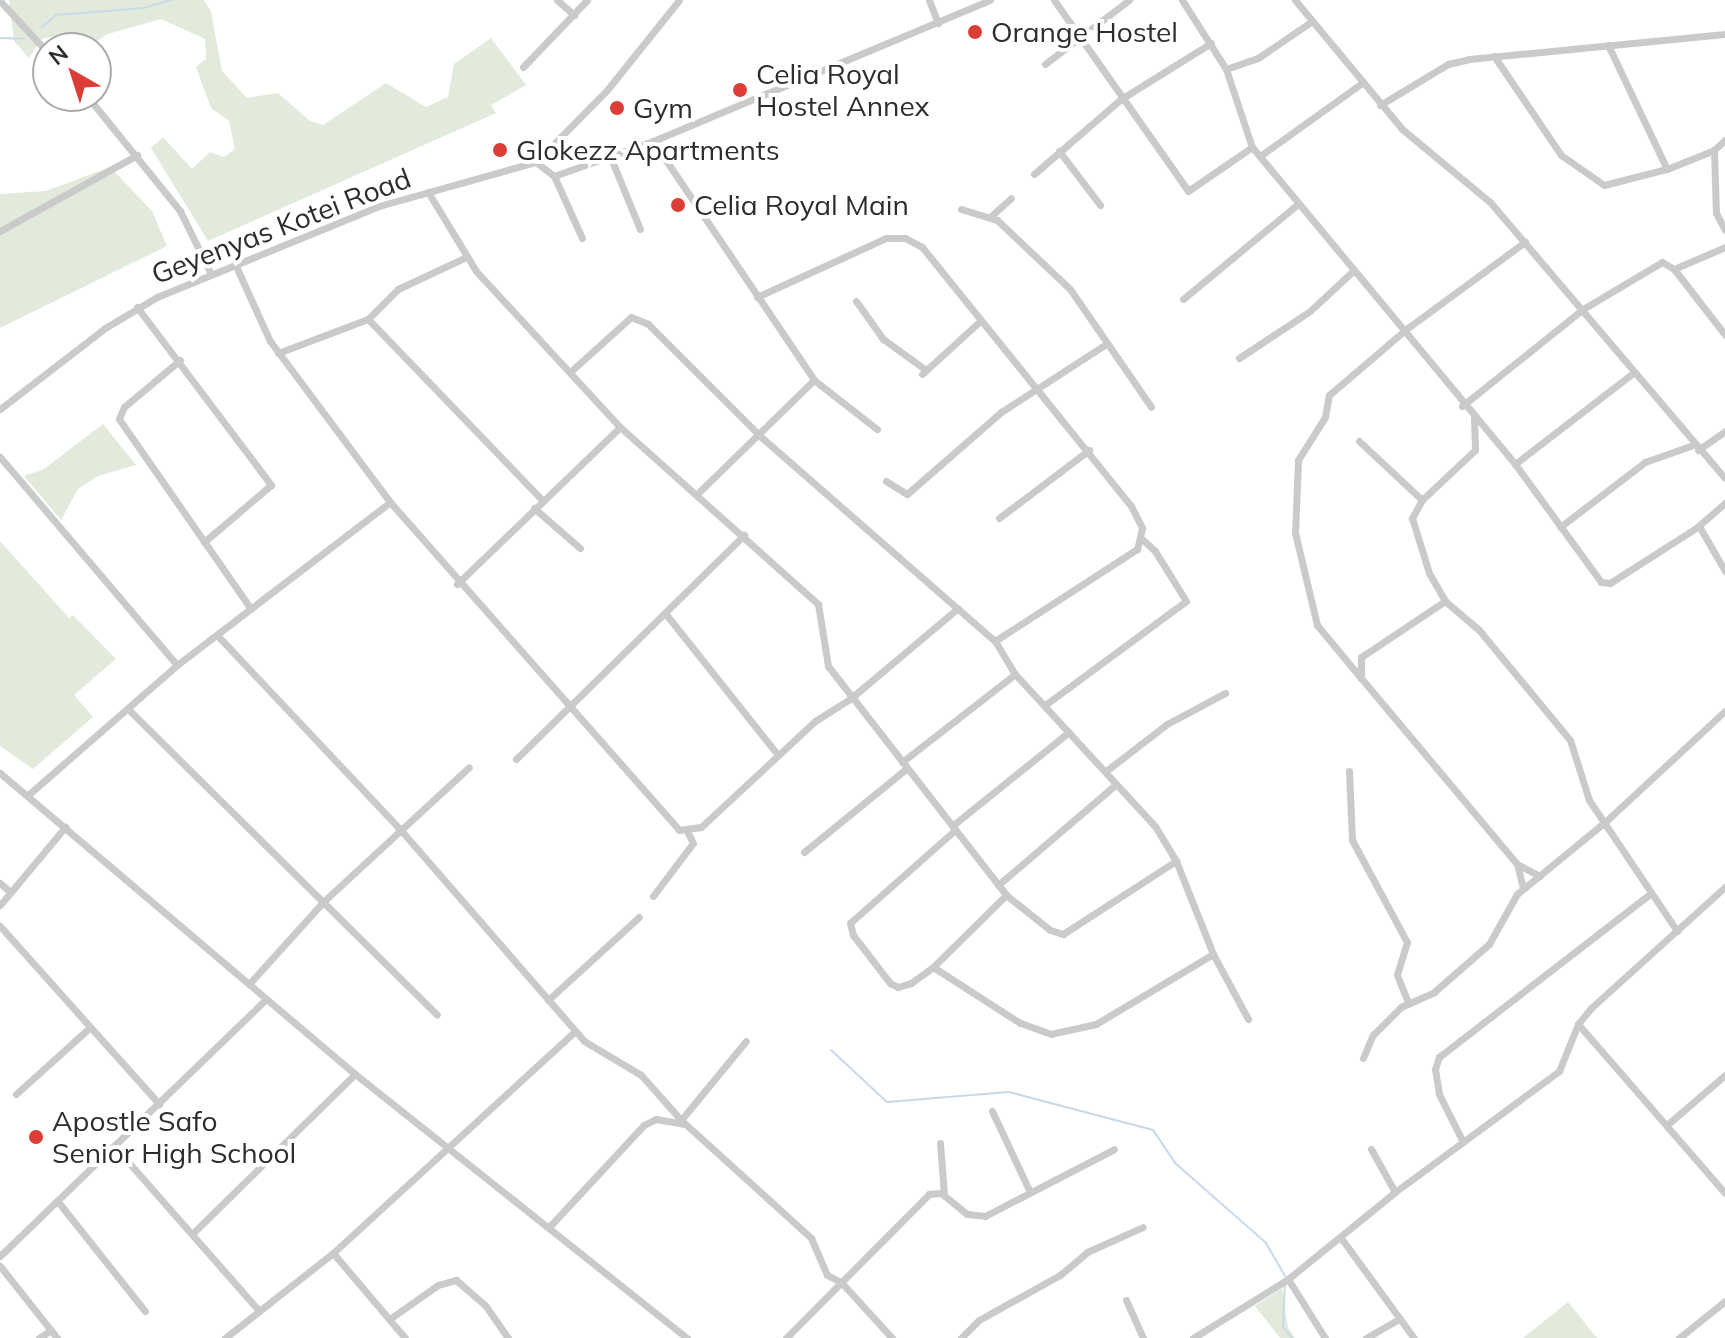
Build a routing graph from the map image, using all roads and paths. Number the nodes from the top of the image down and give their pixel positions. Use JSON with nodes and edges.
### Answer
{"nodes":[{"id":1,"x":557,"y":0,"type":"edge"},
{"id":2,"x":587,"y":0,"type":"edge"},
{"id":3,"x":679,"y":0,"type":"edge"},
{"id":4,"x":929,"y":0,"type":"edge"},
{"id":5,"x":990,"y":0,"type":"edge"},
{"id":6,"x":1054,"y":0,"type":"edge"},
{"id":7,"x":1129,"y":0,"type":"edge"},
{"id":8,"x":1182,"y":0,"type":"edge"},
{"id":9,"x":1295,"y":0,"type":"edge"},
{"id":10,"x":0,"y":1,"type":"edge"},
{"id":11,"x":574,"y":15,"type":"junction"},
{"id":12,"x":1312,"y":21,"type":"junction"},
{"id":13,"x":938,"y":23,"type":"junction"},
{"id":14,"x":1725,"y":34,"type":"edge"},
{"id":15,"x":32,"y":36,"type":"edge"},
{"id":16,"x":1080,"y":36,"type":"junction"},
{"id":17,"x":1211,"y":43,"type":"junction"},
{"id":18,"x":1608,"y":45,"type":"junction"},
{"id":19,"x":1494,"y":56,"type":"junction"},
{"id":20,"x":1045,"y":64,"type":"dead end"},
{"id":21,"x":523,"y":67,"type":"dead end"},
{"id":22,"x":1226,"y":69,"type":"junction"},
{"id":23,"x":1362,"y":83,"type":"junction"},
{"id":24,"x":1121,"y":99,"type":"junction"},
{"id":25,"x":1380,"y":105,"type":"junction"},
{"id":26,"x":101,"y":112,"type":"edge"},
{"id":27,"x":1725,"y":140,"type":"edge"},
{"id":28,"x":653,"y":141,"type":"junction"},
{"id":29,"x":1252,"y":147,"type":"junction"},
{"id":30,"x":1714,"y":150,"type":"junction"},
{"id":31,"x":1059,"y":151,"type":"junction"},
{"id":32,"x":137,"y":155,"type":"junction"},
{"id":33,"x":610,"y":156,"type":"junction"},
{"id":34,"x":1260,"y":156,"type":"junction"},
{"id":35,"x":536,"y":162,"type":"junction"},
{"id":36,"x":1667,"y":169,"type":"junction"},
{"id":37,"x":1034,"y":174,"type":"dead end"},
{"id":38,"x":554,"y":176,"type":"junction"},
{"id":39,"x":428,"y":192,"type":"junction"},
{"id":40,"x":1011,"y":198,"type":"dead end"},
{"id":41,"x":1298,"y":204,"type":"junction"},
{"id":42,"x":1100,"y":205,"type":"dead end"},
{"id":43,"x":961,"y":209,"type":"dead end"},
{"id":44,"x":990,"y":217,"type":"junction"},
{"id":45,"x":640,"y":229,"type":"dead end"},
{"id":46,"x":1725,"y":230,"type":"edge"},
{"id":47,"x":0,"y":231,"type":"edge"},
{"id":48,"x":582,"y":238,"type":"dead end"},
{"id":49,"x":1525,"y":242,"type":"junction"},
{"id":50,"x":1725,"y":247,"type":"edge"},
{"id":51,"x":466,"y":257,"type":"junction"},
{"id":52,"x":235,"y":264,"type":"junction"},
{"id":53,"x":1674,"y":269,"type":"junction"},
{"id":54,"x":1354,"y":270,"type":"junction"},
{"id":55,"x":211,"y":274,"type":"junction"},
{"id":56,"x":757,"y":297,"type":"junction"},
{"id":57,"x":1183,"y":299,"type":"dead end"},
{"id":58,"x":856,"y":301,"type":"dead end"},
{"id":59,"x":137,"y":307,"type":"junction"},
{"id":60,"x":1583,"y":309,"type":"junction"},
{"id":61,"x":368,"y":319,"type":"junction"},
{"id":62,"x":980,"y":321,"type":"junction"},
{"id":63,"x":1405,"y":330,"type":"junction"},
{"id":64,"x":1725,"y":335,"type":"edge"},
{"id":65,"x":1106,"y":344,"type":"junction"},
{"id":66,"x":278,"y":353,"type":"junction"},
{"id":67,"x":1239,"y":358,"type":"dead end"},
{"id":68,"x":180,"y":360,"type":"junction"},
{"id":69,"x":570,"y":372,"type":"junction"},
{"id":70,"x":1633,"y":373,"type":"junction"},
{"id":71,"x":814,"y":380,"type":"junction"},
{"id":72,"x":1038,"y":388,"type":"junction"},
{"id":73,"x":1462,"y":406,"type":"junction"},
{"id":74,"x":1151,"y":407,"type":"dead end"},
{"id":75,"x":0,"y":409,"type":"edge"},
{"id":76,"x":1473,"y":417,"type":"junction"},
{"id":77,"x":620,"y":427,"type":"junction"},
{"id":78,"x":877,"y":429,"type":"dead end"},
{"id":79,"x":1725,"y":431,"type":"edge"},
{"id":80,"x":761,"y":437,"type":"junction"},
{"id":81,"x":1359,"y":441,"type":"dead end"},
{"id":82,"x":1696,"y":447,"type":"junction"},
{"id":83,"x":1089,"y":450,"type":"junction"},
{"id":84,"x":0,"y":457,"type":"edge"},
{"id":85,"x":1515,"y":464,"type":"junction"},
{"id":86,"x":1725,"y":478,"type":"edge"},
{"id":87,"x":886,"y":481,"type":"dead end"},
{"id":88,"x":697,"y":494,"type":"junction"},
{"id":89,"x":542,"y":500,"type":"junction"},
{"id":90,"x":1422,"y":500,"type":"junction"},
{"id":91,"x":390,"y":502,"type":"junction"},
{"id":92,"x":1725,"y":503,"type":"edge"},
{"id":93,"x":534,"y":508,"type":"junction"},
{"id":94,"x":999,"y":518,"type":"dead end"},
{"id":95,"x":1699,"y":526,"type":"junction"},
{"id":96,"x":1560,"y":527,"type":"junction"},
{"id":97,"x":744,"y":535,"type":"junction"},
{"id":98,"x":1143,"y":540,"type":"junction"},
{"id":99,"x":204,"y":542,"type":"junction"},
{"id":100,"x":580,"y":548,"type":"dead end"},
{"id":101,"x":1725,"y":571,"type":"edge"},
{"id":102,"x":457,"y":584,"type":"junction"},
{"id":103,"x":1445,"y":601,"type":"junction"},
{"id":104,"x":958,"y":608,"type":"junction"},
{"id":105,"x":251,"y":609,"type":"junction"},
{"id":106,"x":665,"y":613,"type":"junction"},
{"id":107,"x":217,"y":635,"type":"junction"},
{"id":108,"x":995,"y":641,"type":"junction"},
{"id":109,"x":177,"y":665,"type":"junction"},
{"id":110,"x":1015,"y":674,"type":"junction"},
{"id":111,"x":1361,"y":678,"type":"junction"},
{"id":112,"x":1225,"y":693,"type":"dead end"},
{"id":113,"x":850,"y":699,"type":"junction"},
{"id":114,"x":1045,"y":705,"type":"junction"},
{"id":115,"x":572,"y":708,"type":"junction"},
{"id":116,"x":129,"y":710,"type":"junction"},
{"id":117,"x":1725,"y":711,"type":"edge"},
{"id":118,"x":1069,"y":732,"type":"junction"},
{"id":119,"x":777,"y":754,"type":"junction"},
{"id":120,"x":516,"y":759,"type":"dead end"},
{"id":121,"x":904,"y":765,"type":"junction"},
{"id":122,"x":469,"y":767,"type":"dead end"},
{"id":123,"x":1106,"y":771,"type":"junction"},
{"id":124,"x":1349,"y":771,"type":"dead end"},
{"id":125,"x":0,"y":773,"type":"edge"},
{"id":126,"x":1115,"y":785,"type":"junction"},
{"id":127,"x":28,"y":795,"type":"junction"},
{"id":128,"x":1605,"y":822,"type":"junction"},
{"id":129,"x":65,"y":827,"type":"junction"},
{"id":130,"x":399,"y":828,"type":"junction"},
{"id":131,"x":954,"y":828,"type":"junction"},
{"id":132,"x":688,"y":833,"type":"junction"},
{"id":133,"x":804,"y":852,"type":"dead end"},
{"id":134,"x":1176,"y":861,"type":"junction"},
{"id":135,"x":1517,"y":864,"type":"junction"},
{"id":136,"x":1540,"y":876,"type":"junction"},
{"id":137,"x":0,"y":883,"type":"edge"},
{"id":138,"x":998,"y":885,"type":"junction"},
{"id":139,"x":1725,"y":887,"type":"edge"},
{"id":140,"x":1523,"y":888,"type":"junction"},
{"id":141,"x":10,"y":892,"type":"junction"},
{"id":142,"x":1651,"y":893,"type":"junction"},
{"id":143,"x":1006,"y":895,"type":"junction"},
{"id":144,"x":653,"y":896,"type":"dead end"},
{"id":145,"x":324,"y":901,"type":"junction"},
{"id":146,"x":0,"y":905,"type":"edge"},
{"id":147,"x":639,"y":917,"type":"dead end"},
{"id":148,"x":0,"y":926,"type":"edge"},
{"id":149,"x":1677,"y":931,"type":"junction"},
{"id":150,"x":1213,"y":954,"type":"junction"},
{"id":151,"x":933,"y":967,"type":"junction"},
{"id":152,"x":249,"y":984,"type":"junction"},
{"id":153,"x":266,"y":999,"type":"junction"},
{"id":154,"x":548,"y":1000,"type":"junction"},
{"id":155,"x":1408,"y":1002,"type":"junction"},
{"id":156,"x":437,"y":1015,"type":"dead end"},
{"id":157,"x":1248,"y":1019,"type":"dead end"},
{"id":158,"x":1578,"y":1024,"type":"junction"},
{"id":159,"x":89,"y":1028,"type":"junction"},
{"id":160,"x":575,"y":1031,"type":"junction"},
{"id":161,"x":746,"y":1041,"type":"dead end"},
{"id":162,"x":1363,"y":1058,"type":"dead end"},
{"id":163,"x":355,"y":1074,"type":"junction"},
{"id":164,"x":1725,"y":1075,"type":"edge"},
{"id":165,"x":16,"y":1094,"type":"dead end"},
{"id":166,"x":159,"y":1104,"type":"junction"},
{"id":167,"x":992,"y":1111,"type":"dead end"},
{"id":168,"x":683,"y":1122,"type":"junction"},
{"id":169,"x":1668,"y":1124,"type":"junction"},
{"id":170,"x":1463,"y":1142,"type":"junction"},
{"id":171,"x":940,"y":1143,"type":"dead end"},
{"id":172,"x":451,"y":1145,"type":"junction"},
{"id":173,"x":116,"y":1148,"type":"junction"},
{"id":174,"x":1114,"y":1149,"type":"dead end"},
{"id":175,"x":1371,"y":1149,"type":"dead end"},
{"id":176,"x":1030,"y":1192,"type":"junction"},
{"id":177,"x":1395,"y":1192,"type":"junction"},
{"id":178,"x":1725,"y":1193,"type":"edge"},
{"id":179,"x":944,"y":1195,"type":"junction"},
{"id":180,"x":59,"y":1203,"type":"junction"},
{"id":181,"x":550,"y":1226,"type":"junction"},
{"id":182,"x":1143,"y":1227,"type":"dead end"},
{"id":183,"x":193,"y":1233,"type":"junction"},
{"id":184,"x":1341,"y":1238,"type":"junction"},
{"id":185,"x":333,"y":1253,"type":"junction"},
{"id":186,"x":0,"y":1256,"type":"edge"},
{"id":187,"x":0,"y":1266,"type":"edge"},
{"id":188,"x":1288,"y":1279,"type":"junction"},
{"id":189,"x":841,"y":1282,"type":"junction"},
{"id":190,"x":1126,"y":1300,"type":"dead end"},
{"id":191,"x":1725,"y":1301,"type":"edge"},
{"id":192,"x":145,"y":1311,"type":"dead end"},
{"id":193,"x":259,"y":1311,"type":"junction"},
{"id":194,"x":391,"y":1318,"type":"junction"},
{"id":195,"x":1400,"y":1318,"type":"junction"},
{"id":196,"x":1689,"y":1329,"type":"junction"},
{"id":197,"x":51,"y":1330,"type":"junction"},
{"id":198,"x":1199,"y":1337,"type":"edge"},
{"id":199,"x":39,"y":1338,"type":"edge"},
{"id":200,"x":57,"y":1338,"type":"edge"},
{"id":201,"x":225,"y":1338,"type":"edge"},
{"id":202,"x":405,"y":1338,"type":"edge"},
{"id":203,"x":508,"y":1338,"type":"edge"},
{"id":204,"x":687,"y":1338,"type":"edge"},
{"id":205,"x":786,"y":1338,"type":"edge"},
{"id":206,"x":892,"y":1338,"type":"edge"},
{"id":207,"x":961,"y":1338,"type":"edge"},
{"id":208,"x":1143,"y":1338,"type":"edge"},
{"id":209,"x":1325,"y":1338,"type":"edge"},
{"id":210,"x":1366,"y":1338,"type":"edge"},
{"id":211,"x":1414,"y":1338,"type":"edge"},
{"id":212,"x":1679,"y":1338,"type":"edge"},
{"id":213,"x":1697,"y":1338,"type":"edge"}],
"edges":[{"from":1,"to":11,"type":"street"},
{"from":2,"to":11,"type":"street"},
{"from":3,"to":35,"type":"street","name":"Geyenyas Kotei Road"},
{"from":4,"to":13,"type":"street"},
{"from":5,"to":13,"type":"street"},
{"from":6,"to":16,"type":"street"},
{"from":7,"to":16,"type":"street"},
{"from":8,"to":17,"type":"street"},
{"from":9,"to":12,"type":"street"},
{"from":10,"to":15,"type":"street"},
{"from":11,"to":21,"type":"street"},
{"from":12,"to":22,"type":"street"},
{"from":12,"to":23,"type":"street"},
{"from":13,"to":28,"type":"street"},
{"from":14,"to":18,"type":"street"},
{"from":16,"to":20,"type":"street"},
{"from":16,"to":24,"type":"street"},
{"from":17,"to":22,"type":"street"},
{"from":17,"to":24,"type":"street"},
{"from":18,"to":19,"type":"street"},
{"from":18,"to":36,"type":"street"},
{"from":19,"to":25,"type":"street"},
{"from":19,"to":36,"type":"street"},
{"from":22,"to":29,"type":"street"},
{"from":23,"to":25,"type":"street"},
{"from":23,"to":34,"type":"street"},
{"from":24,"to":29,"type":"street"},
{"from":24,"to":31,"type":"street"},
{"from":25,"to":49,"type":"street"},
{"from":26,"to":32,"type":"street"},
{"from":27,"to":30,"type":"street"},
{"from":28,"to":33,"type":"street"},
{"from":28,"to":56,"type":"street"},
{"from":29,"to":34,"type":"street"},
{"from":30,"to":36,"type":"street"},
{"from":30,"to":46,"type":"street"},
{"from":31,"to":37,"type":"street"},
{"from":31,"to":42,"type":"street"},
{"from":32,"to":47,"type":"street"},
{"from":32,"to":55,"type":"street"},
{"from":33,"to":38,"type":"street"},
{"from":33,"to":45,"type":"street"},
{"from":34,"to":41,"type":"street"},
{"from":35,"to":38,"type":"street"},
{"from":35,"to":39,"type":"street","name":"Geyenyas Kotei Road"},
{"from":38,"to":48,"type":"street"},
{"from":39,"to":51,"type":"street"},
{"from":39,"to":52,"type":"street","name":"Geyenyas Kotei Road"},
{"from":40,"to":44,"type":"street"},
{"from":41,"to":54,"type":"street"},
{"from":41,"to":57,"type":"street"},
{"from":43,"to":44,"type":"street"},
{"from":44,"to":65,"type":"street"},
{"from":49,"to":60,"type":"street"},
{"from":49,"to":63,"type":"street"},
{"from":50,"to":53,"type":"street"},
{"from":51,"to":61,"type":"street"},
{"from":51,"to":69,"type":"street"},
{"from":52,"to":55,"type":"street","name":"Geyenyas Kotei Road"},
{"from":52,"to":66,"type":"street"},
{"from":53,"to":60,"type":"street"},
{"from":53,"to":64,"type":"street"},
{"from":54,"to":63,"type":"street"},
{"from":54,"to":67,"type":"street"},
{"from":55,"to":59,"type":"street","name":"Geyenyas Kotei Road"},
{"from":56,"to":62,"type":"street"},
{"from":56,"to":71,"type":"street"},
{"from":58,"to":62,"type":"street"},
{"from":59,"to":68,"type":"street"},
{"from":59,"to":75,"type":"street","name":"Geyenyas Kotei Road"},
{"from":60,"to":70,"type":"street"},
{"from":60,"to":73,"type":"street"},
{"from":61,"to":66,"type":"street"},
{"from":61,"to":89,"type":"street"},
{"from":62,"to":72,"type":"street"},
{"from":63,"to":73,"type":"street"},
{"from":63,"to":111,"type":"street"},
{"from":65,"to":72,"type":"street"},
{"from":65,"to":74,"type":"street"},
{"from":66,"to":91,"type":"street"},
{"from":68,"to":99,"type":"street"},
{"from":68,"to":99,"type":"street"},
{"from":69,"to":77,"type":"street"},
{"from":69,"to":80,"type":"street"},
{"from":70,"to":82,"type":"street"},
{"from":70,"to":85,"type":"street"},
{"from":71,"to":78,"type":"street"},
{"from":71,"to":80,"type":"street"},
{"from":72,"to":83,"type":"street"},
{"from":72,"to":87,"type":"street"},
{"from":73,"to":76,"type":"street"},
{"from":76,"to":85,"type":"street"},
{"from":76,"to":90,"type":"street"},
{"from":77,"to":88,"type":"street"},
{"from":77,"to":89,"type":"street"},
{"from":79,"to":82,"type":"street"},
{"from":80,"to":88,"type":"street"},
{"from":80,"to":104,"type":"street"},
{"from":81,"to":90,"type":"street"},
{"from":82,"to":86,"type":"street"},
{"from":82,"to":96,"type":"street"},
{"from":83,"to":94,"type":"street"},
{"from":83,"to":98,"type":"street"},
{"from":84,"to":109,"type":"street"},
{"from":85,"to":96,"type":"street"},
{"from":88,"to":97,"type":"street"},
{"from":89,"to":93,"type":"street"},
{"from":90,"to":103,"type":"street"},
{"from":91,"to":102,"type":"street"},
{"from":91,"to":105,"type":"street"},
{"from":92,"to":95,"type":"street"},
{"from":93,"to":100,"type":"street"},
{"from":93,"to":102,"type":"street"},
{"from":95,"to":96,"type":"street"},
{"from":95,"to":101,"type":"street"},
{"from":97,"to":106,"type":"street"},
{"from":97,"to":113,"type":"street"},
{"from":98,"to":108,"type":"street"},
{"from":98,"to":114,"type":"street"},
{"from":99,"to":105,"type":"street"},
{"from":102,"to":115,"type":"street"},
{"from":103,"to":111,"type":"street"},
{"from":103,"to":128,"type":"street"},
{"from":104,"to":108,"type":"street"},
{"from":104,"to":113,"type":"street"},
{"from":105,"to":107,"type":"street"},
{"from":106,"to":115,"type":"street"},
{"from":106,"to":119,"type":"street"},
{"from":107,"to":109,"type":"street"},
{"from":107,"to":130,"type":"street"},
{"from":108,"to":110,"type":"street"},
{"from":109,"to":116,"type":"street"},
{"from":110,"to":114,"type":"street"},
{"from":110,"to":121,"type":"street"},
{"from":111,"to":135,"type":"street"},
{"from":112,"to":123,"type":"street"},
{"from":113,"to":119,"type":"street"},
{"from":113,"to":121,"type":"street"},
{"from":114,"to":118,"type":"street"},
{"from":115,"to":120,"type":"street"},
{"from":115,"to":132,"type":"street"},
{"from":116,"to":127,"type":"street"},
{"from":116,"to":145,"type":"street"},
{"from":117,"to":128,"type":"street"},
{"from":118,"to":123,"type":"street"},
{"from":118,"to":131,"type":"street"},
{"from":119,"to":132,"type":"street"},
{"from":121,"to":131,"type":"street"},
{"from":121,"to":133,"type":"street"},
{"from":122,"to":130,"type":"street"},
{"from":123,"to":126,"type":"street"},
{"from":124,"to":155,"type":"street"},
{"from":125,"to":127,"type":"street"},
{"from":126,"to":134,"type":"street"},
{"from":126,"to":138,"type":"street"},
{"from":127,"to":129,"type":"street"},
{"from":128,"to":136,"type":"street"},
{"from":128,"to":142,"type":"street"},
{"from":129,"to":141,"type":"street"},
{"from":129,"to":152,"type":"street"},
{"from":130,"to":145,"type":"street"},
{"from":130,"to":154,"type":"street"},
{"from":131,"to":138,"type":"street"},
{"from":131,"to":151,"type":"street"},
{"from":132,"to":144,"type":"street"},
{"from":134,"to":143,"type":"street"},
{"from":134,"to":150,"type":"street"},
{"from":135,"to":136,"type":"street"},
{"from":135,"to":140,"type":"street"},
{"from":136,"to":140,"type":"street"},
{"from":137,"to":141,"type":"street"},
{"from":138,"to":143,"type":"street"},
{"from":139,"to":149,"type":"street"},
{"from":140,"to":155,"type":"street"},
{"from":141,"to":146,"type":"street"},
{"from":142,"to":149,"type":"street"},
{"from":142,"to":170,"type":"street"},
{"from":143,"to":151,"type":"street"},
{"from":145,"to":152,"type":"street"},
{"from":145,"to":156,"type":"street"},
{"from":147,"to":154,"type":"street"},
{"from":148,"to":159,"type":"street"},
{"from":149,"to":158,"type":"street"},
{"from":150,"to":151,"type":"street"},
{"from":150,"to":157,"type":"street"},
{"from":152,"to":153,"type":"street"},
{"from":153,"to":163,"type":"street"},
{"from":153,"to":166,"type":"street"},
{"from":154,"to":160,"type":"street"},
{"from":155,"to":162,"type":"street"},
{"from":158,"to":169,"type":"street"},
{"from":158,"to":170,"type":"street"},
{"from":159,"to":165,"type":"street"},
{"from":159,"to":166,"type":"street"},
{"from":160,"to":168,"type":"street"},
{"from":160,"to":172,"type":"street"},
{"from":161,"to":168,"type":"street"},
{"from":163,"to":172,"type":"street"},
{"from":163,"to":183,"type":"street"},
{"from":164,"to":169,"type":"street"},
{"from":166,"to":173,"type":"street"},
{"from":167,"to":176,"type":"street"},
{"from":168,"to":181,"type":"street"},
{"from":168,"to":189,"type":"street"},
{"from":169,"to":178,"type":"street"},
{"from":170,"to":177,"type":"street"},
{"from":171,"to":179,"type":"street"},
{"from":172,"to":181,"type":"street"},
{"from":172,"to":185,"type":"street"},
{"from":173,"to":180,"type":"street"},
{"from":173,"to":183,"type":"street"},
{"from":174,"to":176,"type":"street"},
{"from":175,"to":177,"type":"street"},
{"from":176,"to":179,"type":"street"},
{"from":177,"to":184,"type":"street"},
{"from":179,"to":189,"type":"street"},
{"from":180,"to":186,"type":"street"},
{"from":180,"to":192,"type":"street"},
{"from":181,"to":204,"type":"street"},
{"from":182,"to":207,"type":"street"},
{"from":183,"to":193,"type":"street"},
{"from":184,"to":188,"type":"street"},
{"from":184,"to":195,"type":"street"},
{"from":185,"to":193,"type":"street"},
{"from":185,"to":194,"type":"street"},
{"from":187,"to":197,"type":"street"},
{"from":188,"to":198,"type":"street"},
{"from":188,"to":209,"type":"street"},
{"from":189,"to":205,"type":"street"},
{"from":189,"to":206,"type":"street"},
{"from":190,"to":208,"type":"street"},
{"from":191,"to":196,"type":"street"},
{"from":193,"to":201,"type":"street"},
{"from":194,"to":202,"type":"street"},
{"from":194,"to":203,"type":"street"},
{"from":195,"to":210,"type":"street"},
{"from":195,"to":211,"type":"street"},
{"from":196,"to":212,"type":"street"},
{"from":196,"to":213,"type":"street"},
{"from":197,"to":199,"type":"street"},
{"from":197,"to":200,"type":"street"}]}
